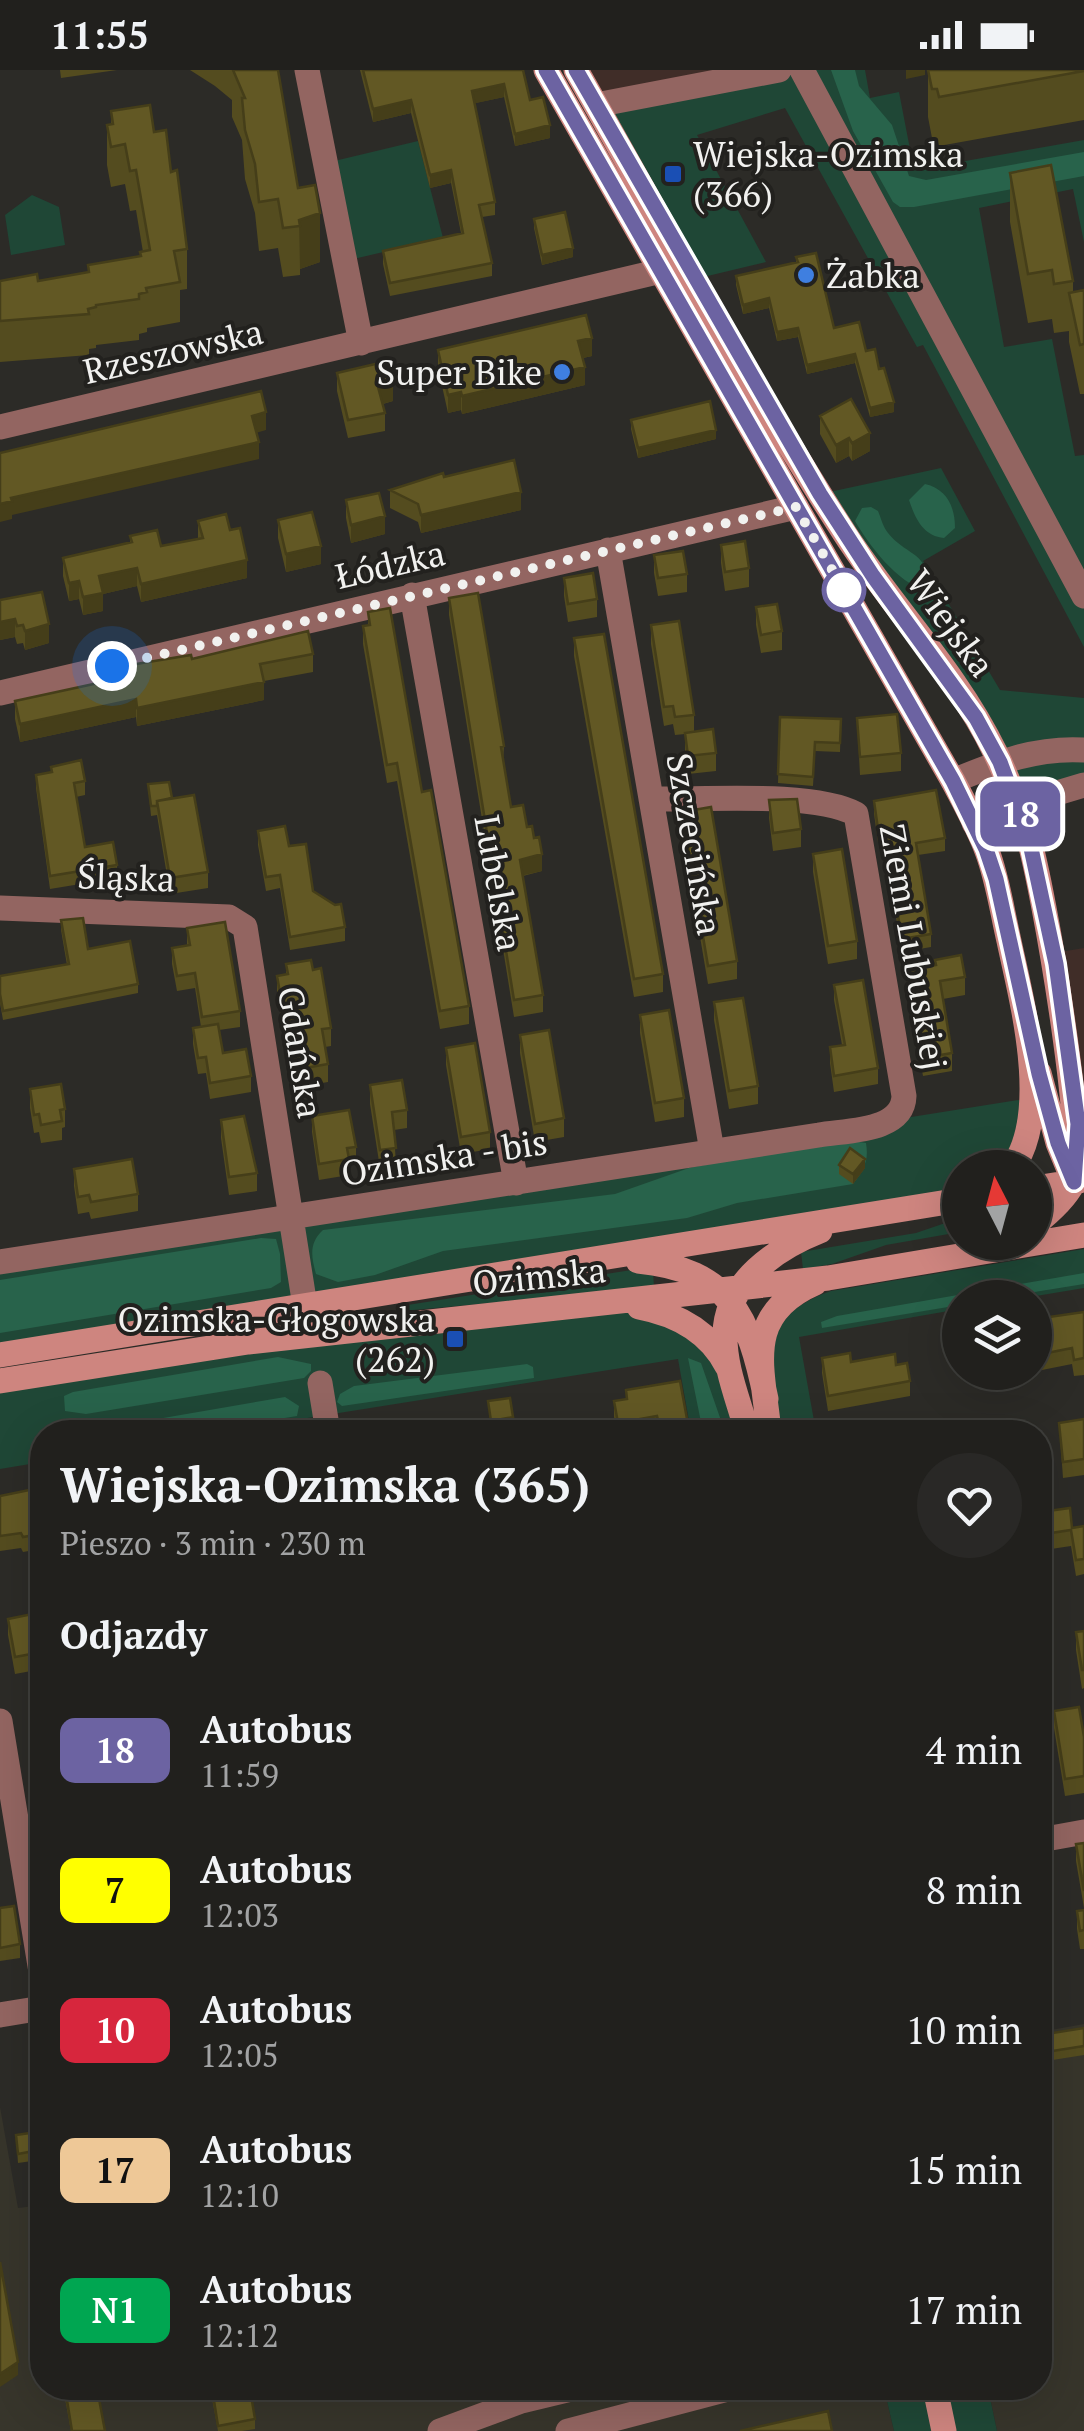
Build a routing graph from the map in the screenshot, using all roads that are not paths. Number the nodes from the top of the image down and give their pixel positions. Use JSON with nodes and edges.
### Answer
{"nodes":[{"id":1,"x":307,"y":70,"type":"edge"},
{"id":2,"x":546,"y":70,"type":"edge"},
{"id":3,"x":576,"y":70,"type":"edge"},
{"id":4,"x":779,"y":70,"type":"edge"},
{"id":5,"x":802,"y":70,"type":"edge"},
{"id":6,"x":596,"y":106,"type":"junction"},
{"id":7,"x":661,"y":271,"type":"junction"},
{"id":8,"x":361,"y":342,"type":"junction"},
{"id":9,"x":0,"y":427,"type":"edge"},
{"id":10,"x":796,"y":507,"type":"junction"},
{"id":11,"x":608,"y":550,"type":"junction"},
{"id":12,"x":412,"y":595,"type":"junction"},
{"id":13,"x":1084,"y":596,"type":"edge"},
{"id":14,"x":0,"y":692,"type":"edge"},
{"id":15,"x":1084,"y":750,"type":"edge"},
{"id":16,"x":1000,"y":762,"type":"junction"},
{"id":17,"x":953,"y":781,"type":"junction"},
{"id":18,"x":1084,"y":785,"type":"edge"},
{"id":19,"x":651,"y":799,"type":"junction"},
{"id":20,"x":1017,"y":805,"type":"junction"},
{"id":21,"x":974,"y":822,"type":"junction"},
{"id":22,"x":0,"y":908,"type":"edge"},
{"id":23,"x":246,"y":928,"type":"joint"},
{"id":24,"x":1028,"y":1029,"type":"junction"},
{"id":25,"x":1072,"y":1066,"type":"junction"},
{"id":26,"x":1084,"y":1090,"type":"edge"},
{"id":27,"x":898,"y":1117,"type":"joint"},
{"id":28,"x":712,"y":1150,"type":"junction"},
{"id":29,"x":1022,"y":1150,"type":"edge"},
{"id":30,"x":516,"y":1182,"type":"junction"},
{"id":31,"x":1081,"y":1183,"type":"edge"},
{"id":32,"x":1052,"y":1186,"type":"edge"},
{"id":33,"x":942,"y":1202,"type":"edge"},
{"id":34,"x":1052,"y":1209,"type":"edge"},
{"id":35,"x":897,"y":1210,"type":"junction"},
{"id":36,"x":292,"y":1216,"type":"junction"},
{"id":37,"x":1084,"y":1235,"type":"edge"},
{"id":38,"x":1052,"y":1239,"type":"edge"},
{"id":39,"x":942,"y":1257,"type":"edge"},
{"id":40,"x":591,"y":1260,"type":"junction"},
{"id":41,"x":0,"y":1262,"type":"edge"},
{"id":42,"x":828,"y":1278,"type":"junction"},
{"id":43,"x":732,"y":1295,"type":"junction"},
{"id":44,"x":609,"y":1304,"type":"junction"},
{"id":45,"x":305,"y":1306,"type":"junction"},
{"id":46,"x":0,"y":1355,"type":"edge"},
{"id":47,"x":0,"y":1381,"type":"edge"},
{"id":48,"x":320,"y":1382,"type":"dead end"},
{"id":49,"x":734,"y":1382,"type":"junction"},
{"id":50,"x":766,"y":1399,"type":"junction"},
{"id":51,"x":326,"y":1420,"type":"edge"},
{"id":52,"x":744,"y":1420,"type":"edge"},
{"id":53,"x":768,"y":1420,"type":"edge"},
{"id":54,"x":0,"y":1721,"type":"edge"},
{"id":55,"x":1084,"y":1832,"type":"edge"},
{"id":56,"x":1052,"y":1838,"type":"edge"},
{"id":57,"x":30,"y":1905,"type":"edge"},
{"id":58,"x":30,"y":2010,"type":"edge"},
{"id":59,"x":0,"y":2015,"type":"edge"},
{"id":60,"x":532,"y":2400,"type":"edge"},
{"id":61,"x":686,"y":2400,"type":"edge"},
{"id":62,"x":938,"y":2400,"type":"edge"},
{"id":63,"x":440,"y":2431,"type":"edge"},
{"id":64,"x":568,"y":2431,"type":"edge"},
{"id":65,"x":944,"y":2431,"type":"edge"}],
"edges":[{"from":1,"to":8,"type":"street"},
{"from":2,"to":7,"type":"street","name":"Wiejska"},
{"from":3,"to":6,"type":"street","name":"Wiejska"},
{"from":4,"to":6,"type":"street"},
{"from":5,"to":13,"type":"street"},
{"from":6,"to":16,"type":"street","name":"Wiejska"},
{"from":7,"to":8,"type":"street","name":"Rzeszowska"},
{"from":7,"to":10,"type":"street","name":"Wiejska"},
{"from":8,"to":9,"type":"street","name":"Rzeszowska"},
{"from":10,"to":11,"type":"street","name":"Łódzka"},
{"from":10,"to":17,"type":"street","name":"Wiejska"},
{"from":11,"to":12,"type":"street","name":"Łódzka"},
{"from":11,"to":19,"type":"street","name":"Szczecińska"},
{"from":12,"to":14,"type":"street","name":"Łódzka"},
{"from":12,"to":30,"type":"street","name":"Lubelska"},
{"from":15,"to":16,"type":"street"},
{"from":16,"to":17,"type":"street"},
{"from":16,"to":20,"type":"street","name":"Wiejska"},
{"from":17,"to":21,"type":"street","name":"Wiejska"},
{"from":18,"to":20,"type":"street"},
{"from":19,"to":27,"type":"street","name":"Ziemi Lubuskiej"},
{"from":19,"to":28,"type":"street","name":"Szczecińska"},
{"from":20,"to":21,"type":"street"},
{"from":20,"to":25,"type":"street","name":"Wiejska"},
{"from":21,"to":24,"type":"street","name":"Wiejska"},
{"from":22,"to":23,"type":"street","name":"Śląska"},
{"from":23,"to":36,"type":"street","name":"Gdańska"},
{"from":24,"to":29,"type":"street","name":"Wiejska"},
{"from":24,"to":31,"type":"street"},
{"from":25,"to":26,"type":"street"},
{"from":25,"to":31,"type":"street","name":"Wiejska"},
{"from":27,"to":28,"type":"street","name":"Ozimska - bis"},
{"from":28,"to":30,"type":"street","name":"Ozimska - bis"},
{"from":30,"to":36,"type":"street","name":"Ozimska - bis"},
{"from":31,"to":32,"type":"street"},
{"from":31,"to":34,"type":"street"},
{"from":33,"to":35,"type":"street","name":"Ozimska"},
{"from":35,"to":40,"type":"street","name":"Ozimska"},
{"from":35,"to":43,"type":"street"},
{"from":36,"to":41,"type":"street","name":"Ozimska - bis"},
{"from":36,"to":45,"type":"street","name":"Gdańska"},
{"from":37,"to":38,"type":"street","name":"Ozimska"},
{"from":39,"to":42,"type":"street","name":"Ozimska"},
{"from":40,"to":43,"type":"street"},
{"from":40,"to":45,"type":"street","name":"Ozimska"},
{"from":42,"to":43,"type":"street","name":"Ozimska"},
{"from":42,"to":50,"type":"street"},
{"from":43,"to":44,"type":"street","name":"Ozimska"},
{"from":43,"to":49,"type":"street"},
{"from":43,"to":50,"type":"street"},
{"from":44,"to":47,"type":"street","name":"Ozimska"},
{"from":44,"to":49,"type":"street"},
{"from":45,"to":46,"type":"street","name":"Ozimska"},
{"from":48,"to":51,"type":"street"},
{"from":49,"to":52,"type":"street"},
{"from":50,"to":53,"type":"street"},
{"from":54,"to":57,"type":"street"},
{"from":55,"to":56,"type":"street"},
{"from":58,"to":59,"type":"street"},
{"from":60,"to":63,"type":"street"},
{"from":61,"to":64,"type":"street"},
{"from":62,"to":65,"type":"street"}]}
